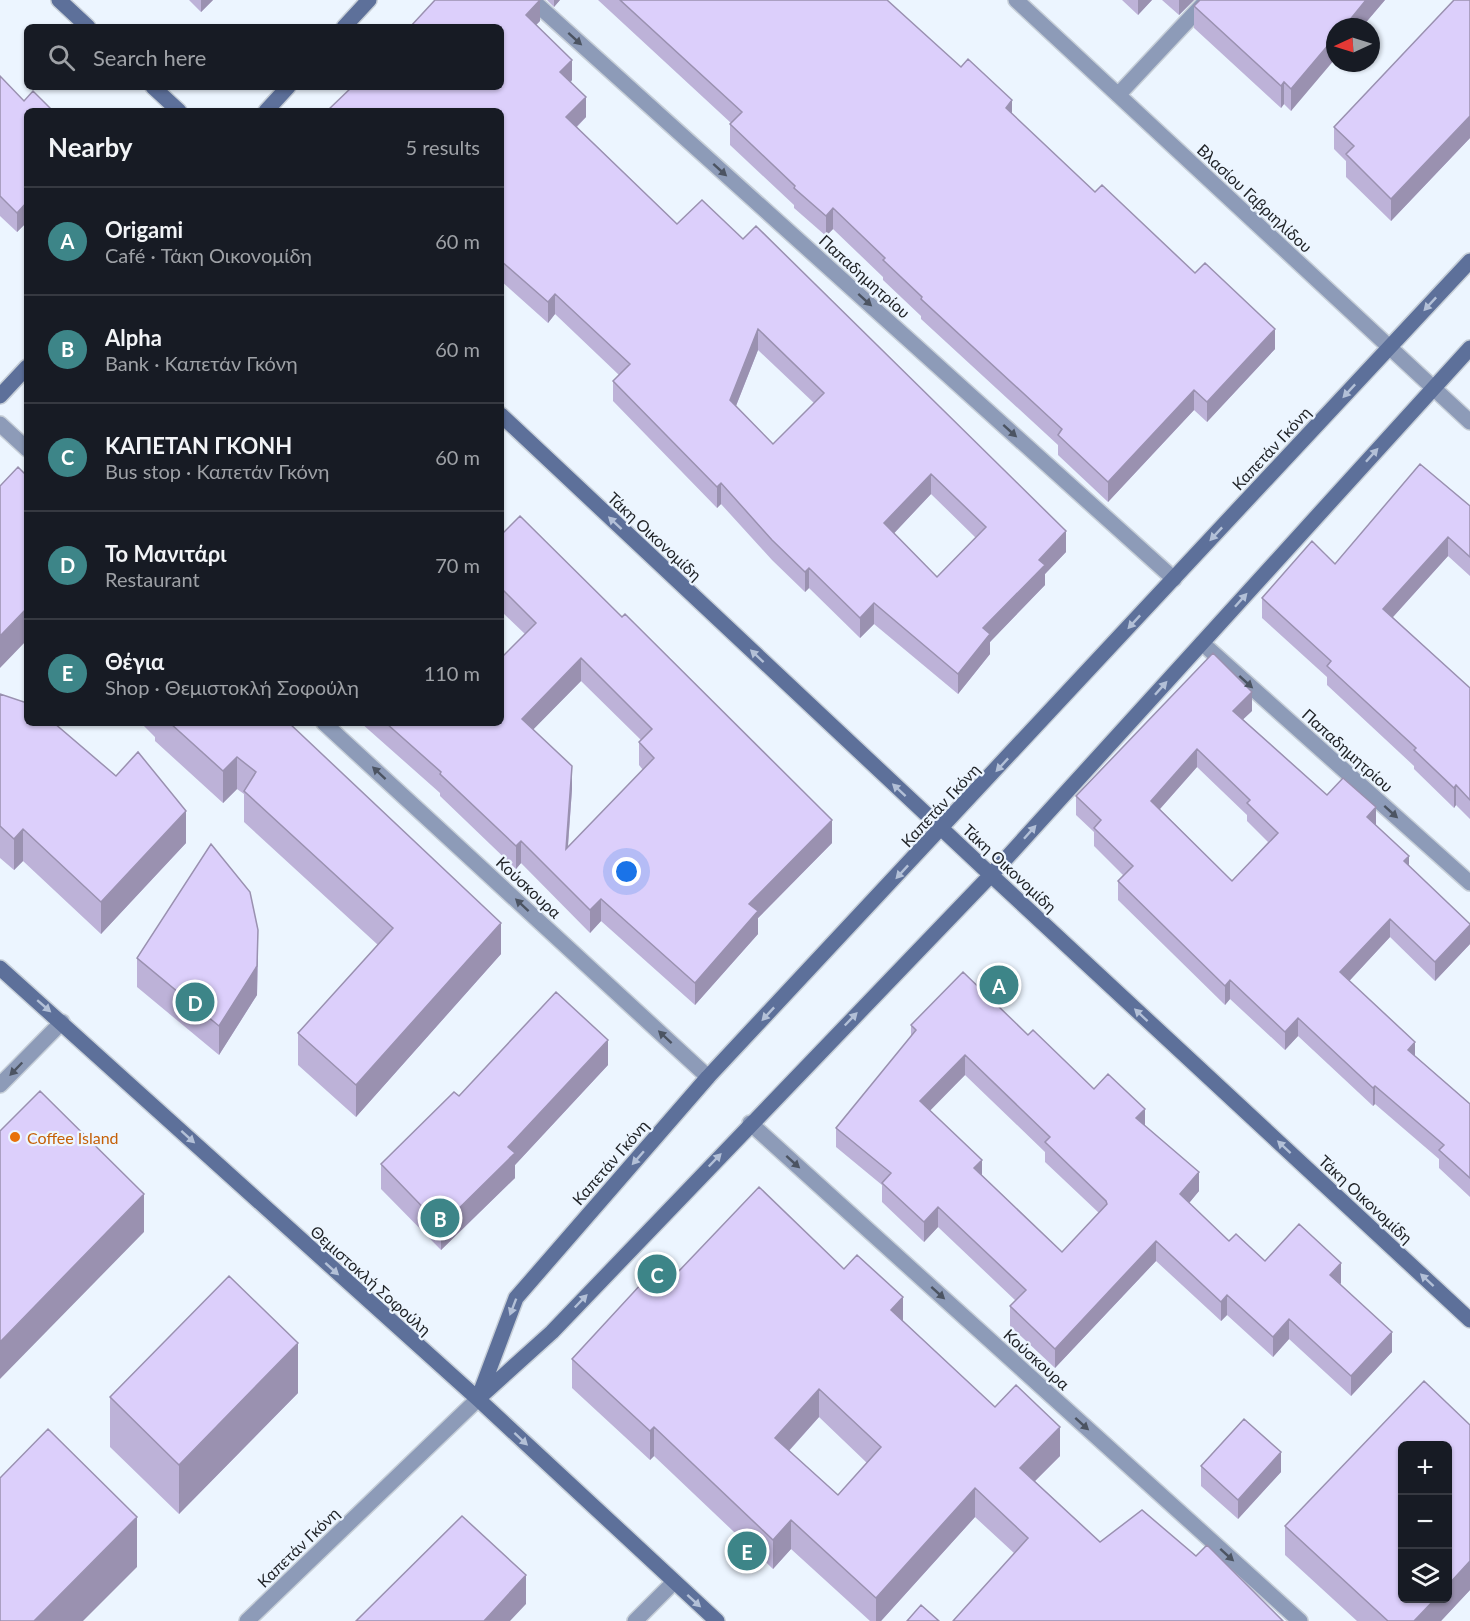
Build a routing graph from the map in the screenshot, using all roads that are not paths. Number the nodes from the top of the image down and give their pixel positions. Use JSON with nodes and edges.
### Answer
{"nodes":[{"id":1,"x":59,"y":0,"type":"edge"},
{"id":2,"x":369,"y":0,"type":"edge"},
{"id":3,"x":532,"y":0,"type":"edge"},
{"id":4,"x":1016,"y":0,"type":"edge"},
{"id":5,"x":1206,"y":0,"type":"edge"},
{"id":6,"x":85,"y":24,"type":"edge"},
{"id":7,"x":347,"y":24,"type":"edge"},
{"id":8,"x":156,"y":90,"type":"edge"},
{"id":9,"x":285,"y":90,"type":"edge"},
{"id":10,"x":1118,"y":95,"type":"junction"},
{"id":11,"x":176,"y":108,"type":"edge"},
{"id":12,"x":269,"y":108,"type":"edge"},
{"id":13,"x":1470,"y":261,"type":"edge"},
{"id":14,"x":1389,"y":348,"type":"junction"},
{"id":15,"x":1470,"y":348,"type":"edge"},
{"id":16,"x":24,"y":370,"type":"edge"},
{"id":17,"x":1433,"y":388,"type":"junction"},
{"id":18,"x":0,"y":396,"type":"edge"},
{"id":19,"x":504,"y":419,"type":"edge"},
{"id":20,"x":1470,"y":422,"type":"edge"},
{"id":21,"x":0,"y":424,"type":"edge"},
{"id":22,"x":24,"y":446,"type":"edge"},
{"id":23,"x":1174,"y":579,"type":"junction"},
{"id":24,"x":1202,"y":643,"type":"junction"},
{"id":25,"x":327,"y":726,"type":"edge"},
{"id":26,"x":942,"y":829,"type":"junction"},
{"id":27,"x":991,"y":876,"type":"junction"},
{"id":28,"x":1470,"y":883,"type":"edge"},
{"id":29,"x":0,"y":968,"type":"edge"},
{"id":30,"x":62,"y":1022,"type":"junction"},
{"id":31,"x":708,"y":1077,"type":"junction"},
{"id":32,"x":0,"y":1085,"type":"edge"},
{"id":33,"x":750,"y":1123,"type":"junction"},
{"id":34,"x":1470,"y":1320,"type":"edge"},
{"id":35,"x":478,"y":1399,"type":"junction"},
{"id":36,"x":674,"y":1582,"type":"junction"},
{"id":37,"x":247,"y":1621,"type":"edge"},
{"id":38,"x":636,"y":1621,"type":"edge"},
{"id":39,"x":717,"y":1621,"type":"edge"},
{"id":40,"x":1300,"y":1621,"type":"edge"}],
"edges":[{"from":1,"to":6,"type":"main road"},
{"from":2,"to":7,"type":"main road"},
{"from":3,"to":23,"type":"street","name":"Παπαδημητρίου","one_way":true},
{"from":4,"to":10,"type":"street","name":"Βλασίου Γαβριηλίδου"},
{"from":5,"to":10,"type":"street"},
{"from":8,"to":11,"type":"main road"},
{"from":9,"to":12,"type":"main road"},
{"from":10,"to":14,"type":"street","name":"Βλασίου Γαβριηλίδου"},
{"from":13,"to":14,"type":"main road","name":"Καπετάν Γκόνη","one_way":true},
{"from":14,"to":17,"type":"street","name":"Βλασίου Γαβριηλίδου"},
{"from":14,"to":23,"type":"main road","name":"Καπετάν Γκόνη","one_way":true},
{"from":15,"to":17,"type":"main road","name":"Καπετάν Γκόνη"},
{"from":16,"to":18,"type":"main road"},
{"from":17,"to":20,"type":"street","name":"Βλασίου Γαβριηλίδου"},
{"from":24,"to":17,"type":"main road","name":"Καπετάν Γκόνη","one_way":true},
{"from":26,"to":19,"type":"main road","name":"Τάκη Οικονομίδη","one_way":true},
{"from":21,"to":22,"type":"street"},
{"from":23,"to":26,"type":"main road","name":"Καπετάν Γκόνη","one_way":true},
{"from":27,"to":24,"type":"main road","name":"Καπετάν Γκόνη","one_way":true},
{"from":24,"to":28,"type":"street","name":"Παπαδημητρίου","one_way":true},
{"from":31,"to":25,"type":"street","name":"Κούσκουρα","one_way":true},
{"from":26,"to":27,"type":"main road","name":"Τάκη Οικονομίδη"},
{"from":26,"to":31,"type":"main road","name":"Καπετάν Γκόνη","one_way":true},
{"from":33,"to":27,"type":"main road","name":"Καπετάν Γκόνη","one_way":true},
{"from":34,"to":27,"type":"main road","name":"Τάκη Οικονομίδη","one_way":true},
{"from":29,"to":30,"type":"main road","name":"Θεμιστοκλή Σοφούλη","one_way":true},
{"from":30,"to":32,"type":"street","one_way":true},
{"from":30,"to":35,"type":"main road","name":"Θεμιστοκλή Σοφούλη","one_way":true},
{"from":31,"to":35,"type":"main road","name":"Καπετάν Γκόνη","one_way":true},
{"from":35,"to":33,"type":"main road","name":"Καπετάν Γκόνη","one_way":true},
{"from":33,"to":40,"type":"street","name":"Κούσκουρα","one_way":true},
{"from":35,"to":36,"type":"main road","name":"Θεμιστοκλή Σοφούλη","one_way":true},
{"from":35,"to":37,"type":"street","name":"Καπετάν Γκόνη"},
{"from":36,"to":38,"type":"street"},
{"from":36,"to":39,"type":"main road","name":"Θεμιστοκλή Σοφούλη","one_way":true}]}
